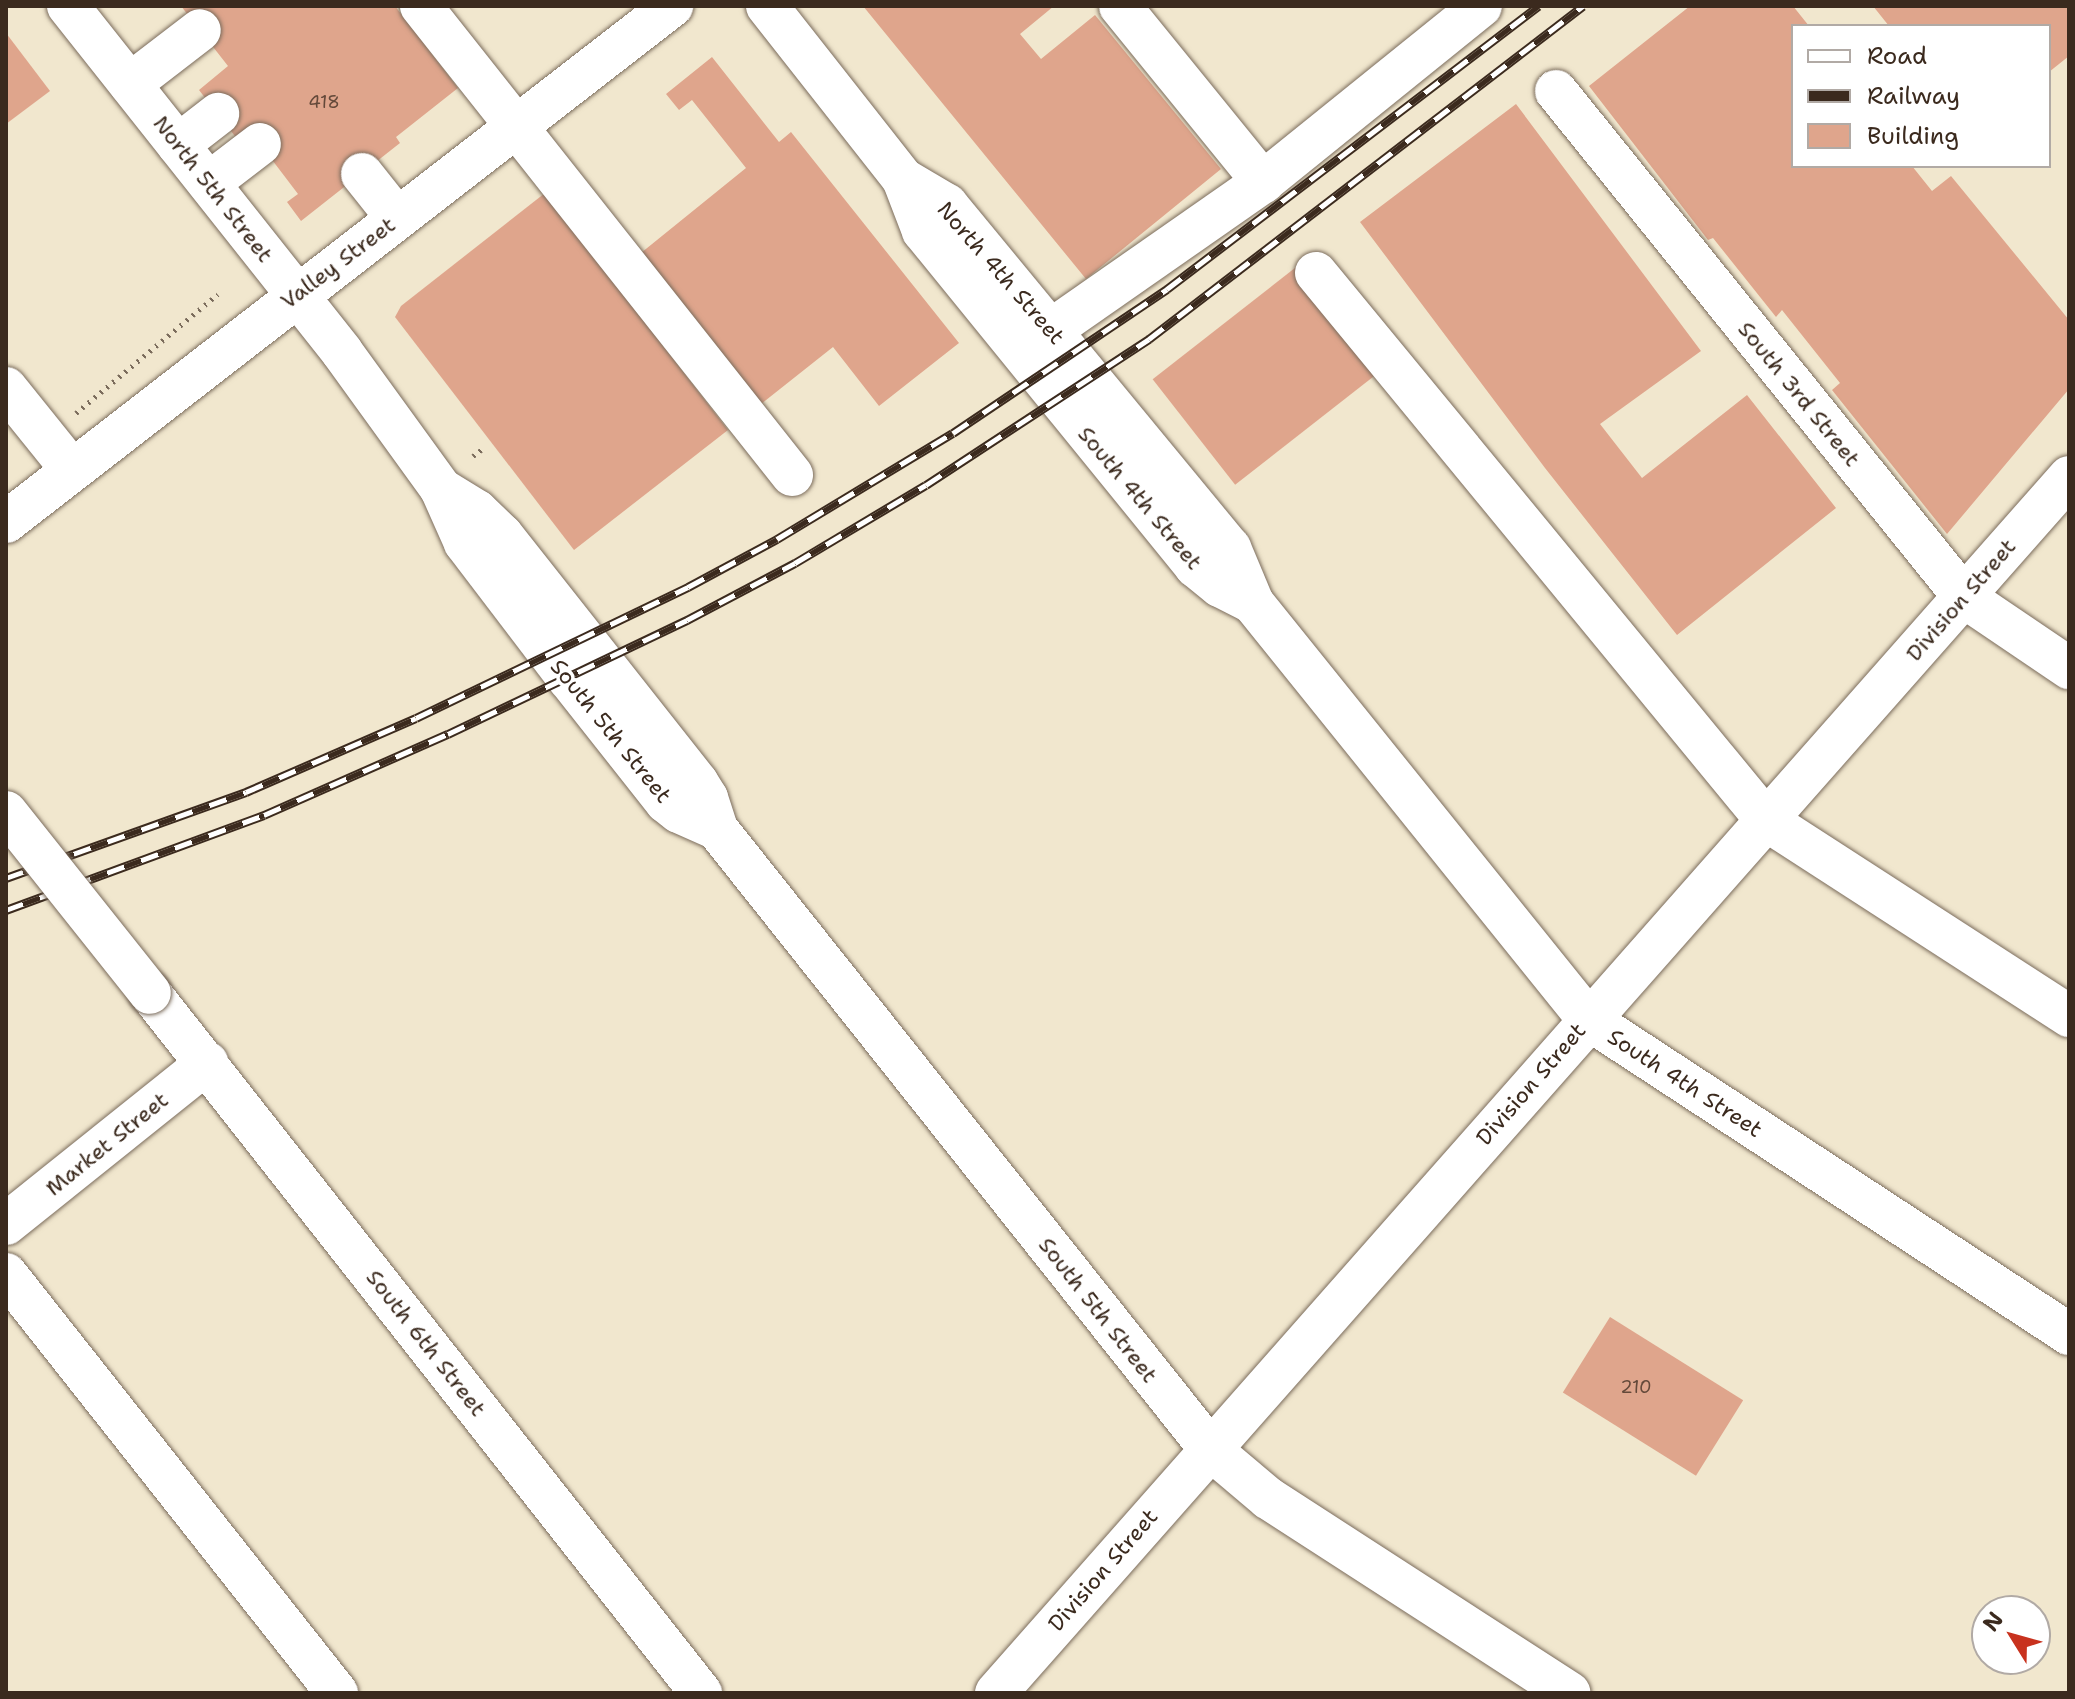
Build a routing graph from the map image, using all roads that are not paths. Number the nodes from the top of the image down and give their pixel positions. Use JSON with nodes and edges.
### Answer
{"nodes":[{"id":1,"x":68,"y":6,"type":"edge"},
{"id":2,"x":421,"y":6,"type":"edge"},
{"id":3,"x":672,"y":6,"type":"edge"},
{"id":4,"x":767,"y":6,"type":"edge"},
{"id":5,"x":1120,"y":6,"type":"edge"},
{"id":6,"x":1481,"y":6,"type":"edge"},
{"id":7,"x":200,"y":30,"type":"dead end"},
{"id":8,"x":130,"y":84,"type":"junction"},
{"id":9,"x":1556,"y":91,"type":"dead end"},
{"id":10,"x":218,"y":114,"type":"dead end"},
{"id":11,"x":517,"y":126,"type":"junction"},
{"id":12,"x":260,"y":144,"type":"dead end"},
{"id":13,"x":178,"y":145,"type":"junction"},
{"id":14,"x":362,"y":174,"type":"dead end"},
{"id":15,"x":903,"y":179,"type":"junction"},
{"id":16,"x":1263,"y":182,"type":"junction"},
{"id":17,"x":209,"y":183,"type":"junction"},
{"id":18,"x":397,"y":218,"type":"junction"},
{"id":19,"x":1316,"y":273,"type":"dead end"},
{"id":20,"x":297,"y":294,"type":"junction"},
{"id":21,"x":1051,"y":330,"type":"junction"},
{"id":22,"x":1041,"y":376,"type":"joint"},
{"id":23,"x":1091,"y":378,"type":"joint"},
{"id":24,"x":6,"y":388,"type":"edge"},
{"id":25,"x":72,"y":470,"type":"junction"},
{"id":26,"x":792,"y":475,"type":"dead end"},
{"id":27,"x":2069,"y":477,"type":"edge"},
{"id":28,"x":441,"y":489,"type":"junction"},
{"id":29,"x":6,"y":522,"type":"edge"},
{"id":30,"x":1964,"y":597,"type":"junction"},
{"id":31,"x":1253,"y":603,"type":"junction"},
{"id":32,"x":549,"y":653,"type":"joint"},
{"id":33,"x":603,"y":662,"type":"joint"},
{"id":34,"x":2069,"y":668,"type":"edge"},
{"id":35,"x":6,"y":812,"type":"edge"},
{"id":36,"x":1766,"y":820,"type":"junction"},
{"id":37,"x":717,"y":829,"type":"junction"},
{"id":38,"x":2069,"y":1016,"type":"edge"},
{"id":39,"x":1588,"y":1019,"type":"junction"},
{"id":40,"x":207,"y":1063,"type":"junction"},
{"id":41,"x":6,"y":1224,"type":"edge"},
{"id":42,"x":6,"y":1274,"type":"edge"},
{"id":43,"x":2069,"y":1334,"type":"edge"},
{"id":44,"x":1210,"y":1449,"type":"junction"},
{"id":45,"x":337,"y":1693,"type":"edge"},
{"id":46,"x":701,"y":1693,"type":"edge"},
{"id":47,"x":996,"y":1693,"type":"edge"},
{"id":48,"x":1570,"y":1693,"type":"edge"}],
"edges":[{"from":1,"to":8,"type":"street","name":"North 5th Street"},
{"from":2,"to":11,"type":"street"},
{"from":3,"to":11,"type":"street","name":"Valley Street"},
{"from":4,"to":15,"type":"street","name":"North 4th Street"},
{"from":5,"to":16,"type":"street"},
{"from":6,"to":16,"type":"street"},
{"from":7,"to":8,"type":"street"},
{"from":8,"to":13,"type":"street","name":"North 5th Street"},
{"from":9,"to":30,"type":"street","name":"South 3rd Street"},
{"from":10,"to":13,"type":"street"},
{"from":11,"to":18,"type":"street","name":"Valley Street"},
{"from":11,"to":26,"type":"street"},
{"from":12,"to":17,"type":"street"},
{"from":13,"to":17,"type":"street","name":"North 5th Street"},
{"from":14,"to":18,"type":"street"},
{"from":15,"to":21,"type":"street","name":"North 4th Street"},
{"from":15,"to":22,"type":"street","name":"North 4th Street"},
{"from":16,"to":21,"type":"street"},
{"from":17,"to":20,"type":"street","name":"North 5th Street"},
{"from":18,"to":20,"type":"street","name":"Valley Street"},
{"from":19,"to":36,"type":"street"},
{"from":20,"to":25,"type":"street","name":"Valley Street"},
{"from":20,"to":28,"type":"street","name":"North 5th Street"},
{"from":21,"to":23,"type":"street","name":"North 4th Street"},
{"from":22,"to":31,"type":"street","name":"South 4th Street"},
{"from":23,"to":31,"type":"street","name":"South 4th Street"},
{"from":24,"to":25,"type":"street"},
{"from":25,"to":29,"type":"street","name":"Valley Street"},
{"from":27,"to":30,"type":"street","name":"Division Street"},
{"from":28,"to":32,"type":"street","name":"North 5th Street"},
{"from":28,"to":33,"type":"street","name":"North 5th Street"},
{"from":30,"to":34,"type":"street","name":"South 3rd Street"},
{"from":30,"to":36,"type":"street","name":"Division Street"},
{"from":31,"to":39,"type":"street","name":"South 4th Street"},
{"from":32,"to":37,"type":"street","name":"South 5th Street"},
{"from":33,"to":37,"type":"street","name":"South 5th Street"},
{"from":35,"to":40,"type":"street","name":"South 6th Street","bridge":true},
{"from":36,"to":38,"type":"street"},
{"from":36,"to":39,"type":"street","name":"Division Street"},
{"from":37,"to":44,"type":"street","name":"South 5th Street"},
{"from":39,"to":43,"type":"street","name":"South 4th Street"},
{"from":39,"to":44,"type":"street","name":"Division Street"},
{"from":40,"to":41,"type":"street","name":"Market Street"},
{"from":40,"to":46,"type":"street","name":"South 6th Street"},
{"from":42,"to":45,"type":"street"},
{"from":44,"to":47,"type":"street","name":"Division Street"},
{"from":44,"to":48,"type":"street","name":"South 5th Street"}]}
